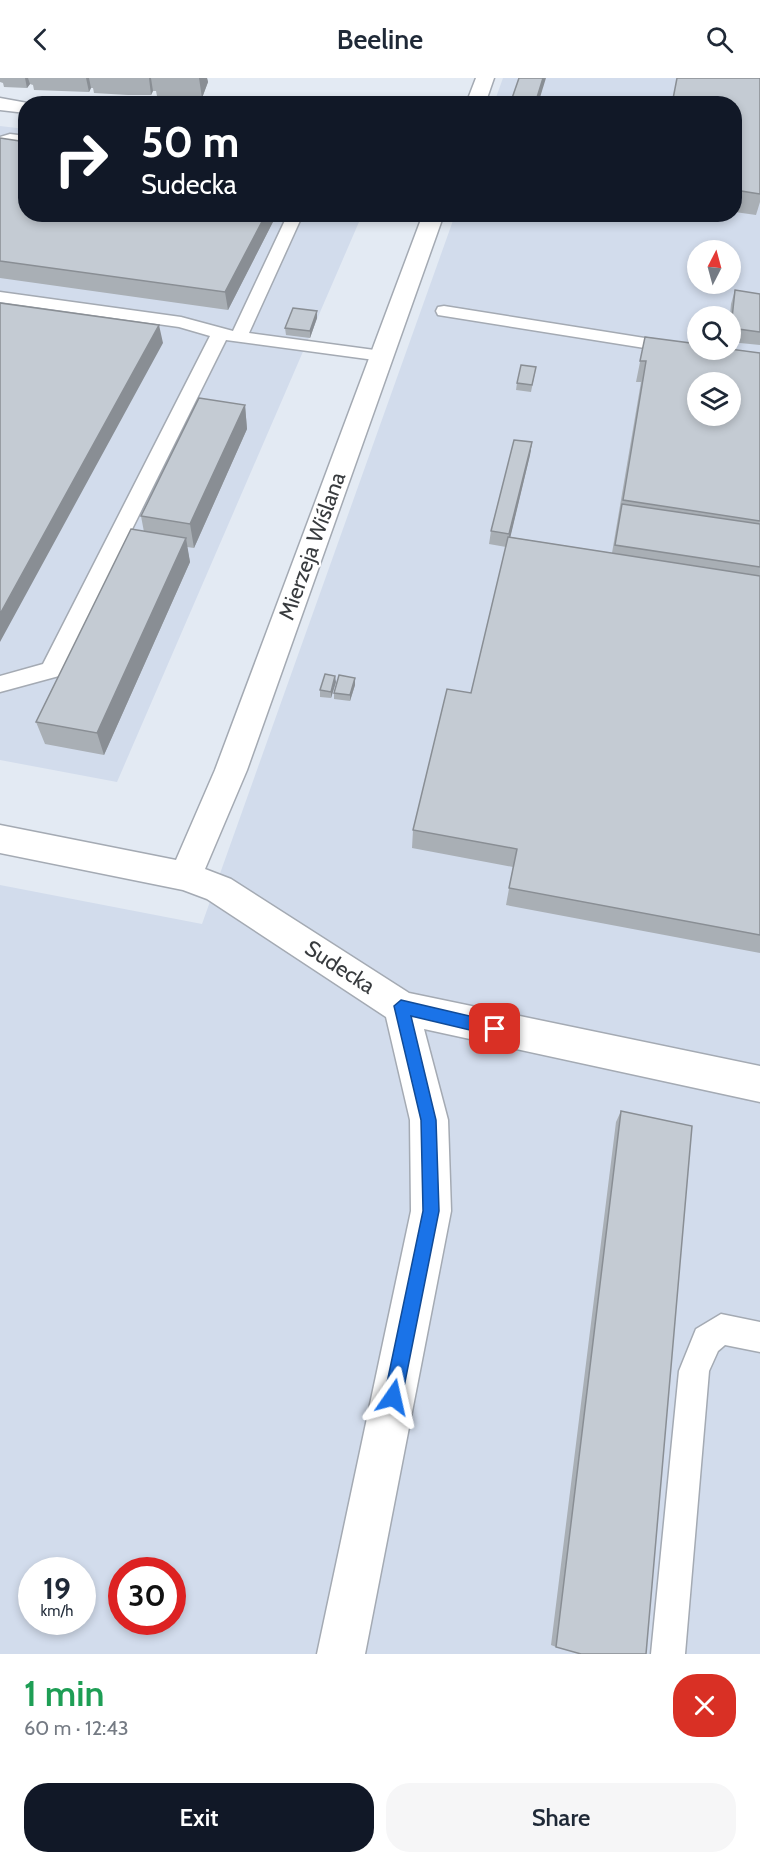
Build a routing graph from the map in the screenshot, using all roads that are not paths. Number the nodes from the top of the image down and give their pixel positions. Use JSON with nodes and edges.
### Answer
{"nodes":[{"id":1,"x":485,"y":78,"type":"edge"},
{"id":2,"x":478,"y":96,"type":"edge"},
{"id":3,"x":0,"y":104,"type":"edge"},
{"id":4,"x":18,"y":106,"type":"edge"},
{"id":5,"x":18,"y":139,"type":"edge"},
{"id":6,"x":0,"y":144,"type":"edge"},
{"id":7,"x":292,"y":222,"type":"edge"},
{"id":8,"x":431,"y":222,"type":"edge"},
{"id":9,"x":0,"y":297,"type":"edge"},
{"id":10,"x":444,"y":311,"type":"dead end"},
{"id":11,"x":229,"y":336,"type":"junction"},
{"id":12,"x":687,"y":349,"type":"edge"},
{"id":13,"x":382,"y":356,"type":"junction"},
{"id":14,"x":0,"y":684,"type":"edge"},
{"id":15,"x":0,"y":839,"type":"edge"},
{"id":16,"x":186,"y":876,"type":"junction"},
{"id":17,"x":401,"y":1006,"type":"junction"},
{"id":18,"x":760,"y":1084,"type":"edge"},
{"id":19,"x":760,"y":1337,"type":"edge"},
{"id":20,"x":341,"y":1654,"type":"edge"},
{"id":21,"x":668,"y":1654,"type":"edge"}],
"edges":[{"from":1,"to":2,"type":"street"},
{"from":3,"to":4,"type":"street"},
{"from":5,"to":6,"type":"lane"},
{"from":7,"to":11,"type":"lane"},
{"from":8,"to":13,"type":"street","name":"Mierzeja Wiślana"},
{"from":9,"to":11,"type":"lane"},
{"from":10,"to":12,"type":"lane"},
{"from":11,"to":13,"type":"lane"},
{"from":11,"to":14,"type":"lane"},
{"from":13,"to":16,"type":"street","name":"Mierzeja Wiślana"},
{"from":15,"to":16,"type":"street","name":"Sudecka"},
{"from":16,"to":17,"type":"street","name":"Sudecka"},
{"from":17,"to":18,"type":"street","name":"Sudecka"},
{"from":17,"to":20,"type":"street"},
{"from":19,"to":21,"type":"lane"}]}
